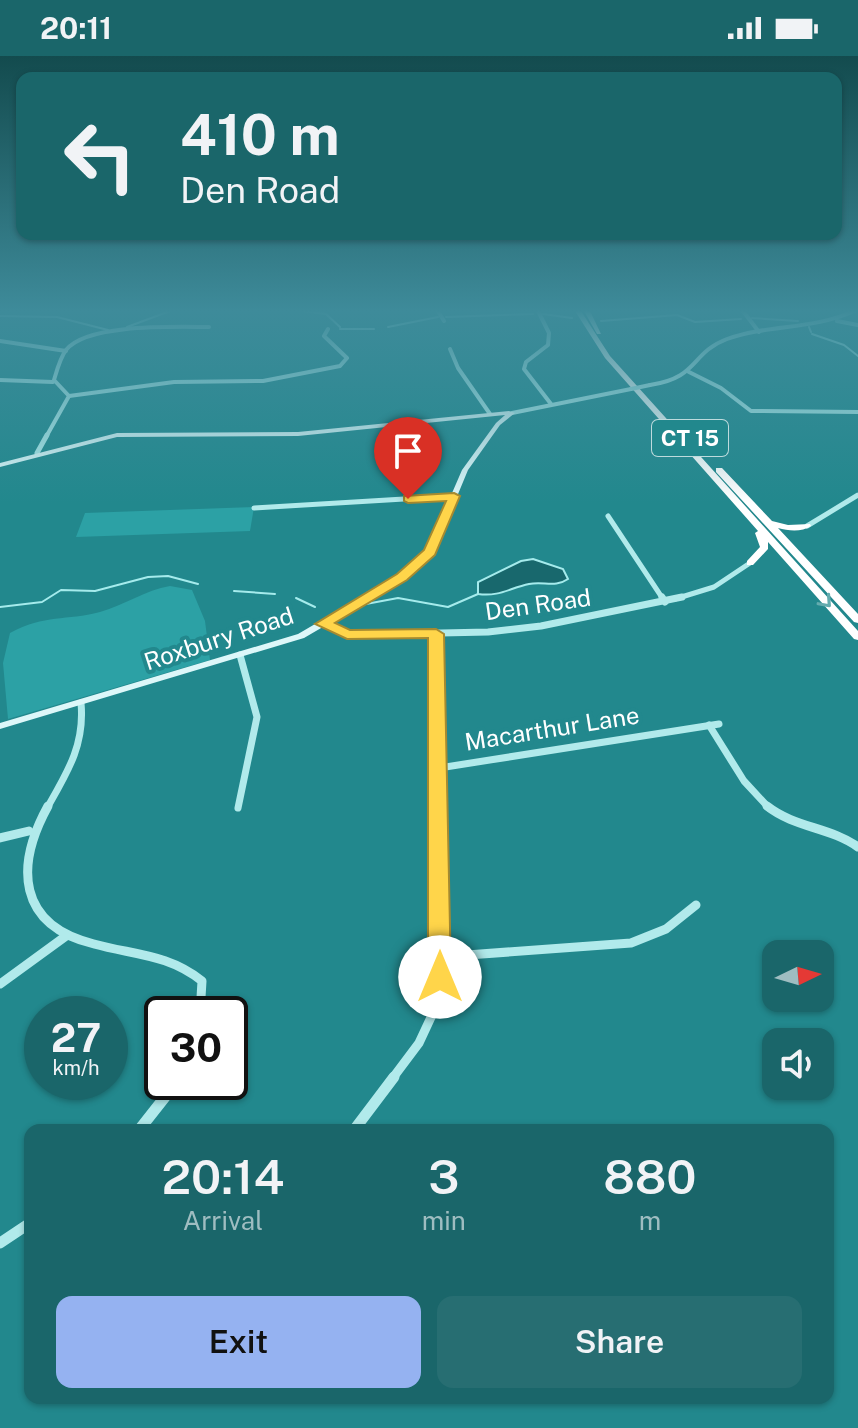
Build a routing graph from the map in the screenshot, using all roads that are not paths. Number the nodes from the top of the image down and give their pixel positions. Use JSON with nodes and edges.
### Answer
{"nodes":[{"id":1,"x":56,"y":375,"type":"edge"},
{"id":2,"x":294,"y":375,"type":"edge"},
{"id":3,"x":463,"y":375,"type":"edge"},
{"id":4,"x":529,"y":375,"type":"edge"},
{"id":5,"x":624,"y":375,"type":"edge"},
{"id":6,"x":631,"y":375,"type":"edge"},
{"id":7,"x":684,"y":375,"type":"edge"},
{"id":8,"x":692,"y":375,"type":"edge"},
{"id":9,"x":0,"y":380,"type":"edge"},
{"id":10,"x":698,"y":380,"type":"junction"},
{"id":11,"x":674,"y":381,"type":"junction"},
{"id":12,"x":53,"y":382,"type":"junction"},
{"id":13,"x":69,"y":396,"type":"junction"},
{"id":14,"x":551,"y":404,"type":"junction"},
{"id":15,"x":858,"y":412,"type":"edge"},
{"id":16,"x":512,"y":413,"type":"junction"},
{"id":17,"x":490,"y":414,"type":"junction"},
{"id":18,"x":498,"y":424,"type":"junction"},
{"id":19,"x":37,"y":453,"type":"junction"},
{"id":20,"x":0,"y":465,"type":"edge"},
{"id":21,"x":858,"y":495,"type":"edge"},
{"id":22,"x":454,"y":496,"type":"junction"},
{"id":23,"x":254,"y":508,"type":"dead end"},
{"id":24,"x":608,"y":516,"type":"dead end"},
{"id":25,"x":768,"y":522,"type":"junction"},
{"id":26,"x":756,"y":525,"type":"junction"},
{"id":27,"x":807,"y":526,"type":"junction"},
{"id":28,"x":750,"y":563,"type":"junction"},
{"id":29,"x":798,"y":563,"type":"junction"},
{"id":30,"x":665,"y":602,"type":"junction"},
{"id":31,"x":858,"y":620,"type":"edge"},
{"id":32,"x":323,"y":624,"type":"junction"},
{"id":33,"x":436,"y":634,"type":"junction"},
{"id":34,"x":858,"y":637,"type":"edge"},
{"id":35,"x":240,"y":655,"type":"junction"},
{"id":36,"x":81,"y":703,"type":"junction"},
{"id":37,"x":719,"y":724,"type":"dead end"},
{"id":38,"x":709,"y":725,"type":"junction"},
{"id":39,"x":0,"y":726,"type":"edge"},
{"id":40,"x":439,"y":768,"type":"junction"},
{"id":41,"x":238,"y":808,"type":"dead end"},
{"id":42,"x":29,"y":831,"type":"junction"},
{"id":43,"x":0,"y":838,"type":"edge"},
{"id":44,"x":858,"y":847,"type":"edge"},
{"id":45,"x":696,"y":905,"type":"dead end"},
{"id":46,"x":66,"y":936,"type":"junction"},
{"id":47,"x":440,"y":957,"type":"junction"},
{"id":48,"x":0,"y":984,"type":"edge"},
{"id":49,"x":201,"y":996,"type":"edge"},
{"id":50,"x":163,"y":1100,"type":"edge"},
{"id":51,"x":144,"y":1124,"type":"edge"},
{"id":52,"x":358,"y":1124,"type":"edge"},
{"id":53,"x":24,"y":1227,"type":"edge"},
{"id":54,"x":0,"y":1243,"type":"edge"}],
"edges":[{"from":1,"to":12,"type":"street"},
{"from":2,"to":13,"type":"street"},
{"from":3,"to":17,"type":"street"},
{"from":4,"to":14,"type":"street"},
{"from":5,"to":26,"type":"highway","number":"CT 15"},
{"from":6,"to":25,"type":"highway","number":"CT 15"},
{"from":7,"to":11,"type":"street"},
{"from":8,"to":10,"type":"street"},
{"from":9,"to":12,"type":"street"},
{"from":10,"to":11,"type":"street"},
{"from":10,"to":15,"type":"street"},
{"from":11,"to":14,"type":"street","bridge":true},
{"from":12,"to":13,"type":"street"},
{"from":13,"to":19,"type":"street"},
{"from":14,"to":16,"type":"street"},
{"from":16,"to":17,"type":"street"},
{"from":16,"to":18,"type":"street","name":"Roxbury Road"},
{"from":17,"to":18,"type":"street"},
{"from":17,"to":19,"type":"street"},
{"from":18,"to":22,"type":"street","name":"Roxbury Road"},
{"from":19,"to":20,"type":"street"},
{"from":21,"to":27,"type":"street"},
{"from":22,"to":23,"type":"street"},
{"from":22,"to":32,"type":"street","name":"Roxbury Road"},
{"from":24,"to":30,"type":"street"},
{"from":25,"to":27,"type":"highway"},
{"from":25,"to":29,"type":"highway","number":"CT 15"},
{"from":26,"to":28,"type":"highway"},
{"from":26,"to":29,"type":"highway","number":"CT 15"},
{"from":27,"to":29,"type":"highway"},
{"from":28,"to":29,"type":"highway"},
{"from":28,"to":30,"type":"street","name":"Den Road"},
{"from":29,"to":31,"type":"highway","number":"CT 15"},
{"from":29,"to":34,"type":"highway","number":"CT 15","one_way":true},
{"from":30,"to":33,"type":"street","name":"Den Road"},
{"from":32,"to":33,"type":"street","name":"Den Road"},
{"from":32,"to":35,"type":"street","name":"Roxbury Road"},
{"from":33,"to":40,"type":"street"},
{"from":35,"to":36,"type":"street","name":"Roxbury Road"},
{"from":35,"to":41,"type":"street"},
{"from":36,"to":39,"type":"street","name":"Roxbury Road"},
{"from":36,"to":42,"type":"street"},
{"from":37,"to":38,"type":"street","name":"Macarthur Lane"},
{"from":38,"to":40,"type":"street","name":"Macarthur Lane"},
{"from":38,"to":44,"type":"street"},
{"from":40,"to":47,"type":"street"},
{"from":42,"to":43,"type":"street"},
{"from":42,"to":46,"type":"street"},
{"from":45,"to":47,"type":"street"},
{"from":46,"to":48,"type":"street"},
{"from":46,"to":49,"type":"street"},
{"from":47,"to":52,"type":"street"},
{"from":50,"to":51,"type":"street"},
{"from":53,"to":54,"type":"street"}]}
